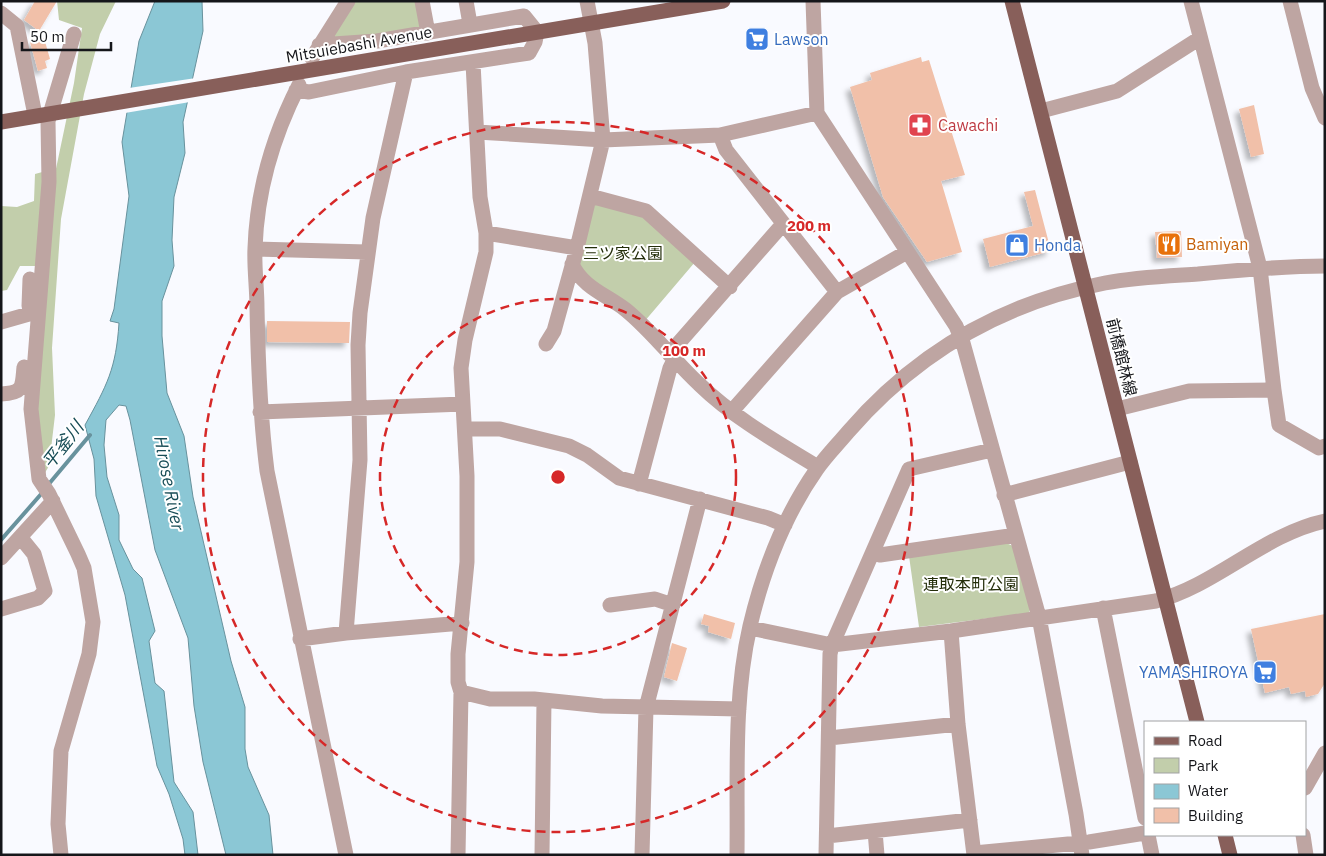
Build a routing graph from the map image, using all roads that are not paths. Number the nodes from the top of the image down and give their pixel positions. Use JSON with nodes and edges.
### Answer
{"nodes":[{"id":1,"x":348,"y":1,"type":"edge"},
{"id":2,"x":422,"y":1,"type":"edge"},
{"id":3,"x":466,"y":1,"type":"edge"},
{"id":4,"x":587,"y":1,"type":"edge"},
{"id":5,"x":723,"y":1,"type":"edge"},
{"id":6,"x":813,"y":1,"type":"edge"},
{"id":7,"x":1012,"y":1,"type":"edge"},
{"id":8,"x":1191,"y":1,"type":"edge"},
{"id":9,"x":1290,"y":1,"type":"edge"},
{"id":10,"x":697,"y":3,"type":"edge"},
{"id":11,"x":647,"y":7,"type":"edge"},
{"id":12,"x":1,"y":13,"type":"edge"},
{"id":13,"x":470,"y":24,"type":"junction"},
{"id":14,"x":592,"y":24,"type":"junction"},
{"id":15,"x":538,"y":32,"type":"junction"},
{"id":16,"x":428,"y":33,"type":"junction"},
{"id":17,"x":74,"y":34,"type":"dead end"},
{"id":18,"x":1200,"y":38,"type":"junction"},
{"id":19,"x":473,"y":62,"type":"junction"},
{"id":20,"x":406,"y":72,"type":"junction"},
{"id":21,"x":1323,"y":110,"type":"edge"},
{"id":22,"x":1041,"y":111,"type":"junction"},
{"id":23,"x":816,"y":113,"type":"junction"},
{"id":24,"x":46,"y":114,"type":"junction"},
{"id":25,"x":1,"y":122,"type":"edge"},
{"id":26,"x":477,"y":132,"type":"junction"},
{"id":27,"x":720,"y":135,"type":"junction"},
{"id":28,"x":603,"y":140,"type":"junction"},
{"id":29,"x":590,"y":196,"type":"junction"},
{"id":30,"x":783,"y":224,"type":"junction"},
{"id":31,"x":486,"y":233,"type":"junction"},
{"id":32,"x":577,"y":248,"type":"junction"},
{"id":33,"x":255,"y":249,"type":"junction"},
{"id":34,"x":367,"y":252,"type":"junction"},
{"id":35,"x":907,"y":252,"type":"junction"},
{"id":36,"x":572,"y":264,"type":"junction"},
{"id":37,"x":1325,"y":266,"type":"edge"},
{"id":38,"x":1260,"y":268,"type":"junction"},
{"id":39,"x":30,"y":279,"type":"dead end"},
{"id":40,"x":730,"y":287,"type":"junction"},
{"id":41,"x":1086,"y":287,"type":"junction"},
{"id":42,"x":837,"y":292,"type":"junction"},
{"id":43,"x":29,"y":314,"type":"junction"},
{"id":44,"x":1,"y":322,"type":"edge"},
{"id":45,"x":961,"y":335,"type":"junction"},
{"id":46,"x":546,"y":344,"type":"dead end"},
{"id":47,"x":671,"y":357,"type":"junction"},
{"id":48,"x":1274,"y":390,"type":"junction"},
{"id":49,"x":1,"y":394,"type":"edge"},
{"id":50,"x":463,"y":404,"type":"junction"},
{"id":51,"x":359,"y":408,"type":"junction"},
{"id":52,"x":1117,"y":409,"type":"junction"},
{"id":53,"x":732,"y":411,"type":"junction"},
{"id":54,"x":260,"y":412,"type":"junction"},
{"id":55,"x":465,"y":429,"type":"junction"},
{"id":56,"x":1325,"y":446,"type":"edge"},
{"id":57,"x":992,"y":450,"type":"junction"},
{"id":58,"x":1130,"y":462,"type":"junction"},
{"id":59,"x":818,"y":467,"type":"junction"},
{"id":60,"x":639,"y":484,"type":"junction"},
{"id":61,"x":1004,"y":495,"type":"junction"},
{"id":62,"x":51,"y":497,"type":"junction"},
{"id":63,"x":700,"y":499,"type":"junction"},
{"id":64,"x":1325,"y":521,"type":"edge"},
{"id":65,"x":785,"y":525,"type":"junction"},
{"id":66,"x":1016,"y":535,"type":"junction"},
{"id":67,"x":21,"y":538,"type":"junction"},
{"id":68,"x":873,"y":553,"type":"junction"},
{"id":69,"x":1,"y":558,"type":"edge"},
{"id":70,"x":1165,"y":599,"type":"junction"},
{"id":71,"x":610,"y":604,"type":"dead end"},
{"id":72,"x":673,"y":605,"type":"junction"},
{"id":73,"x":1103,"y":608,"type":"junction"},
{"id":74,"x":1,"y":610,"type":"edge"},
{"id":75,"x":1039,"y":617,"type":"junction"},
{"id":76,"x":462,"y":623,"type":"junction"},
{"id":77,"x":750,"y":628,"type":"junction"},
{"id":78,"x":951,"y":631,"type":"junction"},
{"id":79,"x":346,"y":633,"type":"junction"},
{"id":80,"x":300,"y":639,"type":"junction"},
{"id":81,"x":832,"y":644,"type":"junction"},
{"id":82,"x":461,"y":692,"type":"junction"},
{"id":83,"x":544,"y":700,"type":"junction"},
{"id":84,"x":646,"y":708,"type":"junction"},
{"id":85,"x":739,"y":709,"type":"junction"},
{"id":86,"x":1197,"y":721,"type":"edge"},
{"id":87,"x":958,"y":724,"type":"junction"},
{"id":88,"x":829,"y":738,"type":"junction"},
{"id":89,"x":1318,"y":762,"type":"edge"},
{"id":90,"x":1306,"y":786,"type":"edge"},
{"id":91,"x":1144,"y":813,"type":"edge"},
{"id":92,"x":970,"y":820,"type":"junction"},
{"id":93,"x":875,"y":831,"type":"junction"},
{"id":94,"x":1144,"y":834,"type":"edge"},
{"id":95,"x":827,"y":836,"type":"junction"},
{"id":96,"x":1147,"y":836,"type":"edge"},
{"id":97,"x":1225,"y":836,"type":"edge"},
{"id":98,"x":1304,"y":836,"type":"edge"},
{"id":99,"x":1081,"y":849,"type":"edge"},
{"id":100,"x":1028,"y":851,"type":"edge"},
{"id":101,"x":974,"y":854,"type":"edge"},
{"id":102,"x":61,"y":855,"type":"edge"},
{"id":103,"x":346,"y":855,"type":"edge"},
{"id":104,"x":458,"y":855,"type":"edge"},
{"id":105,"x":542,"y":855,"type":"edge"},
{"id":106,"x":642,"y":855,"type":"edge"},
{"id":107,"x":737,"y":855,"type":"edge"},
{"id":108,"x":826,"y":855,"type":"edge"},
{"id":109,"x":877,"y":855,"type":"edge"},
{"id":110,"x":1152,"y":855,"type":"edge"},
{"id":111,"x":1230,"y":855,"type":"edge"},
{"id":112,"x":1306,"y":855,"type":"edge"}],
"edges":[{"from":1,"to":16,"type":"street"},
{"from":2,"to":16,"type":"street"},
{"from":3,"to":13,"type":"street"},
{"from":4,"to":14,"type":"street"},
{"from":5,"to":10,"type":"main road","name":"Mitsuiebashi Avenue"},
{"from":6,"to":23,"type":"street"},
{"from":7,"to":22,"type":"main road","name":"前橋館林線"},
{"from":8,"to":18,"type":"street"},
{"from":9,"to":21,"type":"street"},
{"from":10,"to":11,"type":"main road","name":"Mitsuiebashi Avenue"},
{"from":11,"to":14,"type":"main road","name":"Mitsuiebashi Avenue"},
{"from":12,"to":24,"type":"street"},
{"from":13,"to":15,"type":"street"},
{"from":13,"to":16,"type":"street"},
{"from":14,"to":15,"type":"main road","name":"Mitsuiebashi Avenue"},
{"from":14,"to":28,"type":"street"},
{"from":15,"to":19,"type":"street"},
{"from":15,"to":24,"type":"main road","name":"Mitsuiebashi Avenue"},
{"from":17,"to":24,"type":"street"},
{"from":18,"to":22,"type":"street"},
{"from":18,"to":38,"type":"street"},
{"from":19,"to":20,"type":"street"},
{"from":19,"to":26,"type":"street"},
{"from":20,"to":33,"type":"street"},
{"from":20,"to":34,"type":"street"},
{"from":22,"to":41,"type":"main road","name":"前橋館林線"},
{"from":23,"to":27,"type":"street"},
{"from":23,"to":35,"type":"street"},
{"from":24,"to":25,"type":"main road","name":"Mitsuiebashi Avenue"},
{"from":24,"to":62,"type":"street"},
{"from":26,"to":28,"type":"street"},
{"from":26,"to":31,"type":"street"},
{"from":27,"to":28,"type":"street"},
{"from":27,"to":30,"type":"street"},
{"from":28,"to":29,"type":"street"},
{"from":29,"to":32,"type":"street"},
{"from":29,"to":40,"type":"street"},
{"from":30,"to":40,"type":"street"},
{"from":30,"to":42,"type":"street"},
{"from":31,"to":32,"type":"street"},
{"from":31,"to":50,"type":"street"},
{"from":32,"to":36,"type":"street"},
{"from":33,"to":34,"type":"street"},
{"from":33,"to":54,"type":"street"},
{"from":34,"to":51,"type":"street"},
{"from":35,"to":42,"type":"street"},
{"from":35,"to":45,"type":"street"},
{"from":36,"to":46,"type":"street"},
{"from":36,"to":47,"type":"street"},
{"from":37,"to":38,"type":"street"},
{"from":38,"to":41,"type":"street"},
{"from":38,"to":48,"type":"street"},
{"from":39,"to":43,"type":"street"},
{"from":40,"to":47,"type":"street"},
{"from":41,"to":45,"type":"street"},
{"from":41,"to":52,"type":"main road","name":"前橋館林線"},
{"from":42,"to":53,"type":"street"},
{"from":43,"to":44,"type":"street"},
{"from":43,"to":49,"type":"street"},
{"from":45,"to":57,"type":"street"},
{"from":45,"to":59,"type":"street"},
{"from":47,"to":53,"type":"street"},
{"from":47,"to":60,"type":"street"},
{"from":48,"to":52,"type":"street"},
{"from":48,"to":56,"type":"street"},
{"from":50,"to":51,"type":"street"},
{"from":50,"to":55,"type":"street"},
{"from":51,"to":54,"type":"street"},
{"from":51,"to":79,"type":"street"},
{"from":52,"to":58,"type":"main road","name":"前橋館林線"},
{"from":53,"to":59,"type":"street"},
{"from":54,"to":80,"type":"street"},
{"from":55,"to":60,"type":"street"},
{"from":55,"to":76,"type":"street"},
{"from":57,"to":61,"type":"street"},
{"from":57,"to":68,"type":"street"},
{"from":58,"to":61,"type":"street"},
{"from":58,"to":70,"type":"main road","name":"前橋館林線"},
{"from":59,"to":65,"type":"street"},
{"from":60,"to":63,"type":"street"},
{"from":61,"to":66,"type":"street"},
{"from":62,"to":67,"type":"street"},
{"from":62,"to":102,"type":"street"},
{"from":63,"to":65,"type":"street"},
{"from":63,"to":72,"type":"street"},
{"from":64,"to":70,"type":"street"},
{"from":65,"to":77,"type":"street"},
{"from":66,"to":68,"type":"street"},
{"from":66,"to":75,"type":"street"},
{"from":67,"to":69,"type":"street"},
{"from":67,"to":74,"type":"street"},
{"from":68,"to":81,"type":"street"},
{"from":70,"to":73,"type":"street"},
{"from":70,"to":86,"type":"main road","name":"前橋館林線"},
{"from":71,"to":72,"type":"street"},
{"from":72,"to":84,"type":"street"},
{"from":73,"to":75,"type":"street"},
{"from":73,"to":91,"type":"street"},
{"from":75,"to":78,"type":"street"},
{"from":75,"to":99,"type":"street"},
{"from":76,"to":79,"type":"street"},
{"from":76,"to":82,"type":"street"},
{"from":77,"to":81,"type":"street"},
{"from":77,"to":85,"type":"street"},
{"from":78,"to":81,"type":"street"},
{"from":78,"to":87,"type":"street"},
{"from":79,"to":80,"type":"street"},
{"from":80,"to":103,"type":"street"},
{"from":81,"to":88,"type":"street"},
{"from":82,"to":83,"type":"street"},
{"from":82,"to":104,"type":"street"},
{"from":83,"to":84,"type":"street"},
{"from":83,"to":105,"type":"street"},
{"from":84,"to":85,"type":"street"},
{"from":84,"to":106,"type":"street"},
{"from":85,"to":107,"type":"street"},
{"from":87,"to":88,"type":"street"},
{"from":87,"to":92,"type":"street"},
{"from":88,"to":95,"type":"street"},
{"from":89,"to":90,"type":"street"},
{"from":92,"to":93,"type":"street"},
{"from":92,"to":101,"type":"street"},
{"from":93,"to":95,"type":"street"},
{"from":93,"to":109,"type":"street"},
{"from":94,"to":99,"type":"street"},
{"from":95,"to":108,"type":"street"},
{"from":96,"to":110,"type":"street"},
{"from":97,"to":111,"type":"main road"},
{"from":98,"to":112,"type":"street"},
{"from":99,"to":100,"type":"street"},
{"from":100,"to":101,"type":"street"}]}
